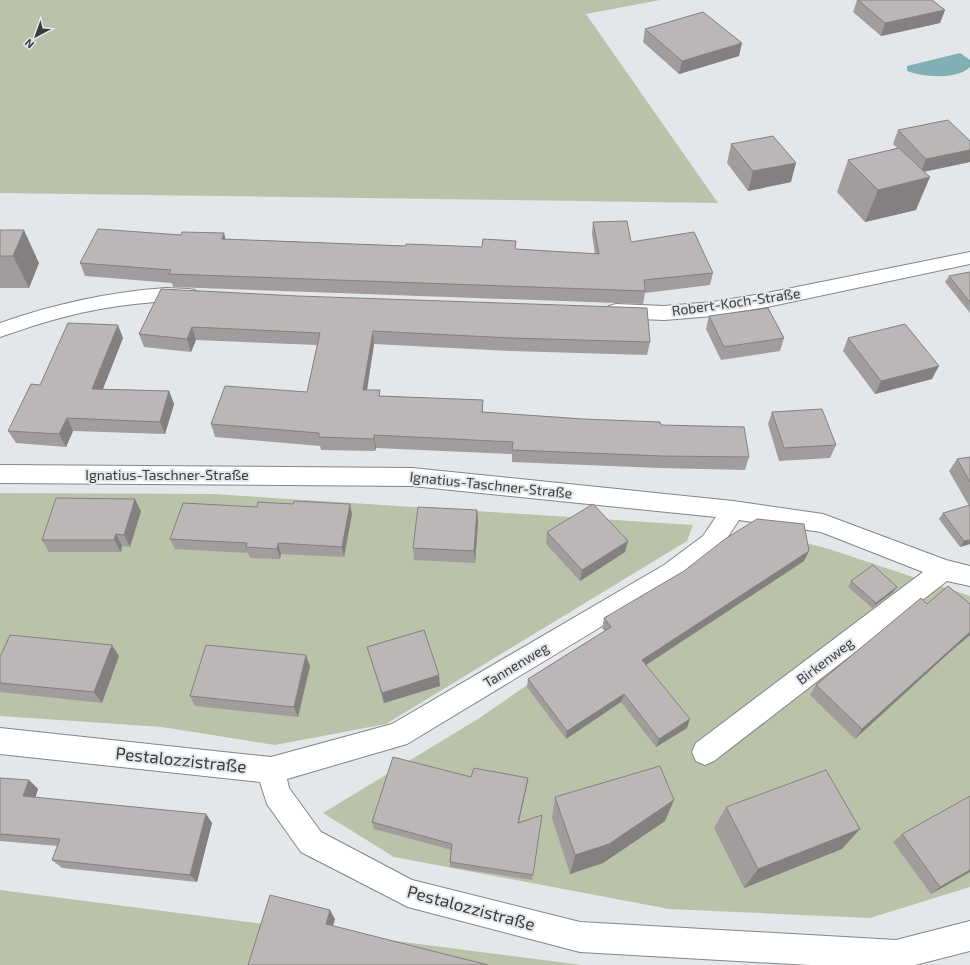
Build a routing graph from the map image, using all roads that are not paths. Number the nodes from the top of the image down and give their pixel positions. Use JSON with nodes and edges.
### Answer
{"nodes":[{"id":1,"x":970,"y":258,"type":"edge"},
{"id":2,"x":207,"y":296,"type":"edge"},
{"id":3,"x":601,"y":311,"type":"edge"},
{"id":4,"x":0,"y":330,"type":"edge"},
{"id":5,"x":0,"y":474,"type":"edge"},
{"id":6,"x":733,"y":510,"type":"junction"},
{"id":7,"x":944,"y":570,"type":"junction"},
{"id":8,"x":970,"y":576,"type":"edge"},
{"id":9,"x":0,"y":741,"type":"edge"},
{"id":10,"x":705,"y":752,"type":"dead end"},
{"id":11,"x":271,"y":770,"type":"junction"},
{"id":12,"x":970,"y":936,"type":"edge"}],
"edges":[{"from":1,"to":3,"type":"street","name":"Robert-Koch-Straße"},
{"from":2,"to":4,"type":"street"},
{"from":5,"to":6,"type":"street","name":"Ignatius-Taschner-Straße"},
{"from":6,"to":7,"type":"street","name":"Ignatius-Taschner-Straße"},
{"from":6,"to":11,"type":"street","name":"Tannenweg"},
{"from":7,"to":8,"type":"street","name":"Ignatius-Taschner-Straße"},
{"from":7,"to":10,"type":"street","name":"Birkenweg"},
{"from":9,"to":11,"type":"street","name":"Pestalozzistraße"},
{"from":11,"to":12,"type":"street","name":"Pestalozzistraße"}]}
